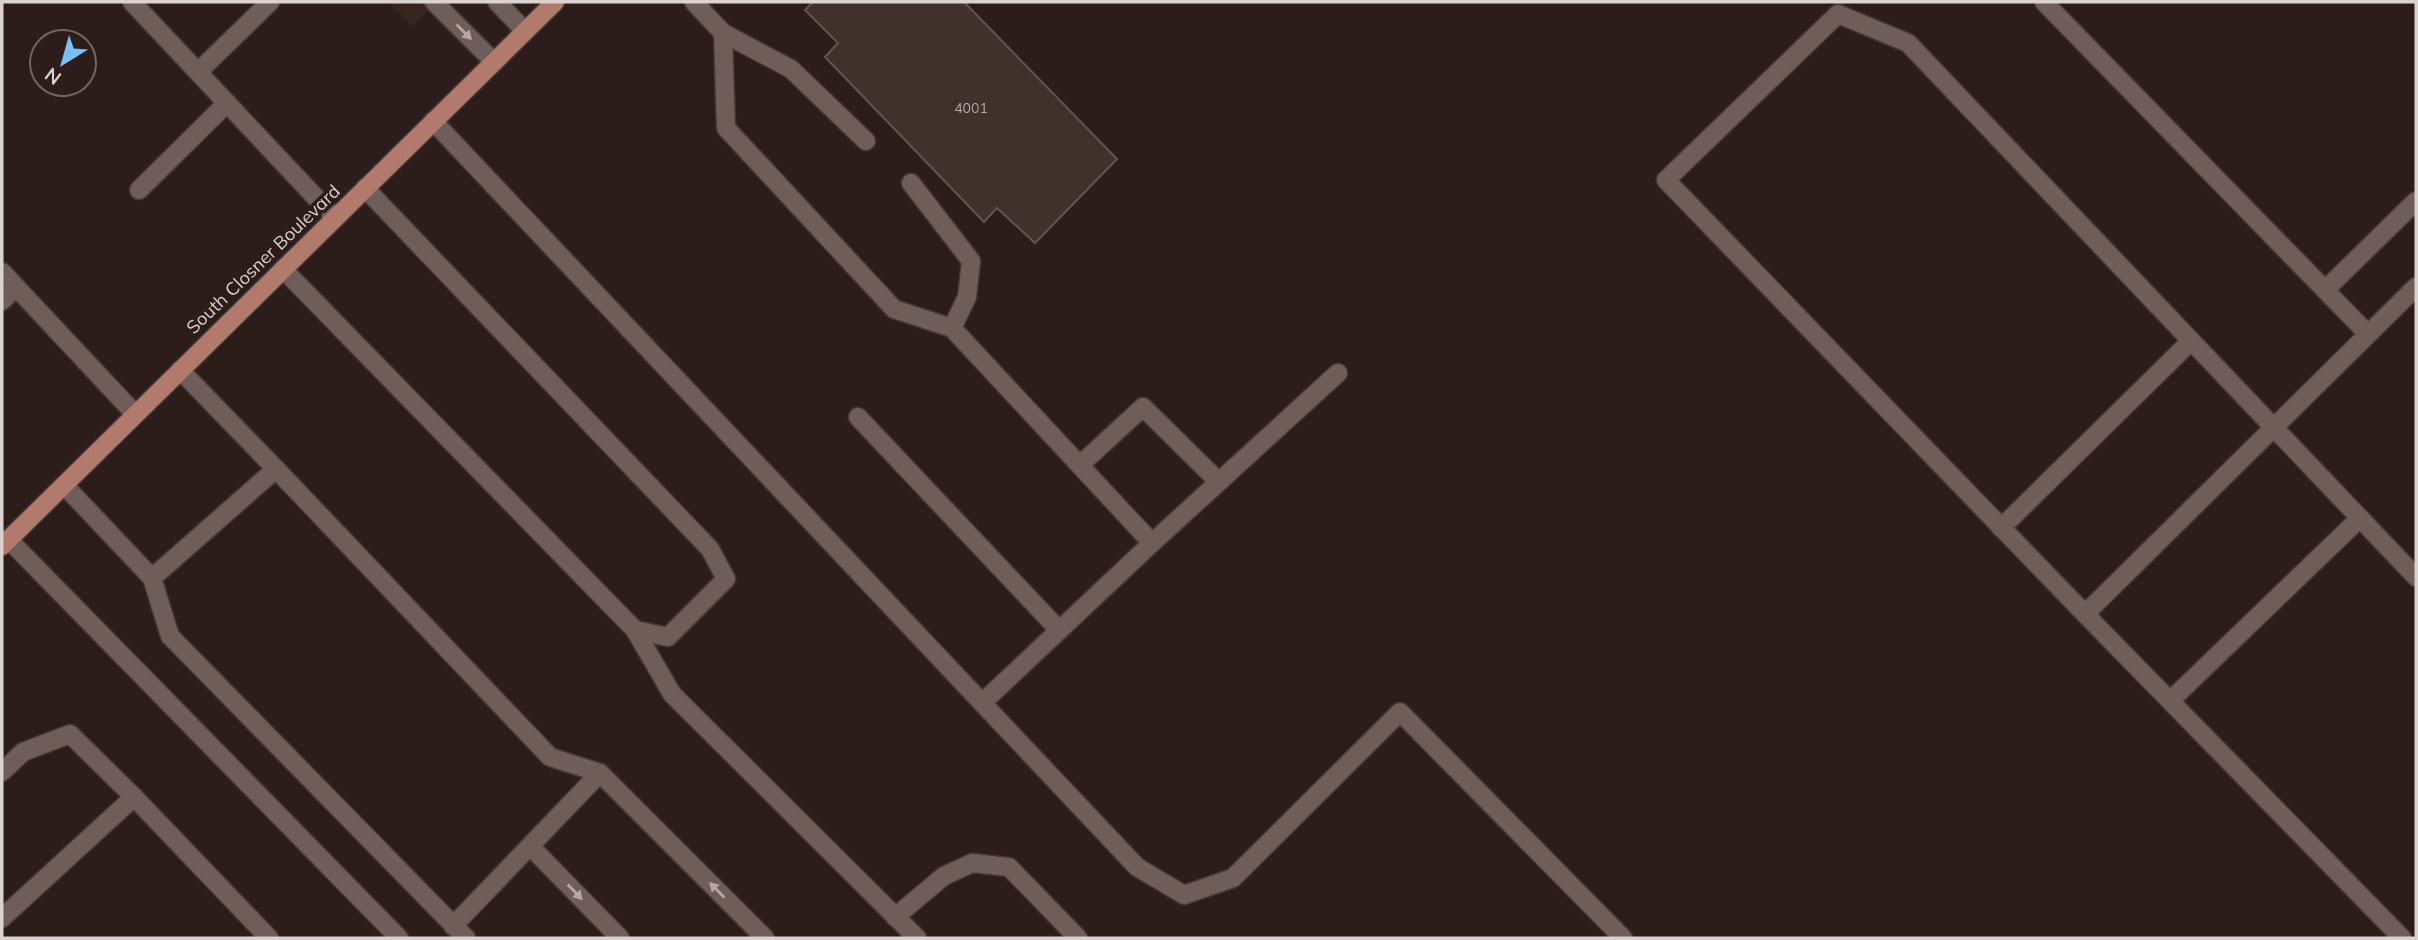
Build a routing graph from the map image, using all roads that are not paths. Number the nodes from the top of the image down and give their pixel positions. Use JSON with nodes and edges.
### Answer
{"nodes":[{"id":1,"x":132,"y":2,"type":"edge"},
{"id":2,"x":270,"y":2,"type":"edge"},
{"id":3,"x":434,"y":2,"type":"edge"},
{"id":4,"x":497,"y":2,"type":"edge"},
{"id":5,"x":555,"y":2,"type":"edge"},
{"id":6,"x":694,"y":2,"type":"edge"},
{"id":7,"x":2045,"y":2,"type":"edge"},
{"id":8,"x":525,"y":31,"type":"junction"},
{"id":9,"x":723,"y":33,"type":"junction"},
{"id":10,"x":494,"y":62,"type":"junction"},
{"id":11,"x":198,"y":72,"type":"junction"},
{"id":12,"x":227,"y":103,"type":"junction"},
{"id":13,"x":433,"y":121,"type":"junction"},
{"id":14,"x":866,"y":141,"type":"dead end"},
{"id":15,"x":911,"y":183,"type":"dead end"},
{"id":16,"x":365,"y":188,"type":"junction"},
{"id":17,"x":139,"y":190,"type":"dead end"},
{"id":18,"x":2416,"y":201,"type":"edge"},
{"id":19,"x":335,"y":218,"type":"junction"},
{"id":20,"x":283,"y":270,"type":"junction"},
{"id":21,"x":2,"y":272,"type":"edge"},
{"id":22,"x":16,"y":287,"type":"junction"},
{"id":23,"x":2416,"y":287,"type":"edge"},
{"id":24,"x":2325,"y":290,"type":"junction"},
{"id":25,"x":2,"y":301,"type":"edge"},
{"id":26,"x":952,"y":328,"type":"junction"},
{"id":27,"x":2368,"y":334,"type":"junction"},
{"id":28,"x":2191,"y":341,"type":"junction"},
{"id":29,"x":180,"y":370,"type":"junction"},
{"id":30,"x":1338,"y":373,"type":"dead end"},
{"id":31,"x":135,"y":414,"type":"junction"},
{"id":32,"x":858,"y":417,"type":"dead end"},
{"id":33,"x":2273,"y":428,"type":"junction"},
{"id":34,"x":1080,"y":465,"type":"junction"},
{"id":35,"x":276,"y":469,"type":"junction"},
{"id":36,"x":1219,"y":482,"type":"junction"},
{"id":37,"x":64,"y":485,"type":"junction"},
{"id":38,"x":2360,"y":518,"type":"junction"},
{"id":39,"x":2001,"y":528,"type":"junction"},
{"id":40,"x":5,"y":542,"type":"edge"},
{"id":41,"x":1152,"y":543,"type":"junction"},
{"id":42,"x":2416,"y":577,"type":"edge"},
{"id":43,"x":152,"y":578,"type":"junction"},
{"id":44,"x":2085,"y":614,"type":"junction"},
{"id":45,"x":635,"y":630,"type":"junction"},
{"id":46,"x":1059,"y":630,"type":"junction"},
{"id":47,"x":2170,"y":701,"type":"junction"},
{"id":48,"x":982,"y":703,"type":"junction"},
{"id":49,"x":2,"y":772,"type":"edge"},
{"id":50,"x":600,"y":773,"type":"junction"},
{"id":51,"x":134,"y":797,"type":"junction"},
{"id":52,"x":530,"y":846,"type":"junction"},
{"id":53,"x":895,"y":917,"type":"junction"},
{"id":54,"x":2,"y":918,"type":"edge"},
{"id":55,"x":460,"y":932,"type":"edge"},
{"id":56,"x":269,"y":938,"type":"edge"},
{"id":57,"x":399,"y":938,"type":"edge"},
{"id":58,"x":620,"y":938,"type":"edge"},
{"id":59,"x":765,"y":938,"type":"edge"},
{"id":60,"x":917,"y":938,"type":"edge"},
{"id":61,"x":1078,"y":938,"type":"edge"},
{"id":62,"x":1623,"y":938,"type":"edge"},
{"id":63,"x":2402,"y":938,"type":"edge"}],
"edges":[{"from":1,"to":11,"type":"street"},
{"from":2,"to":11,"type":"street"},
{"from":3,"to":10,"type":"street","one_way":true},
{"from":4,"to":8,"type":"street"},
{"from":5,"to":8,"type":"main road","name":"South Closner Boulevard"},
{"from":6,"to":9,"type":"street"},
{"from":7,"to":24,"type":"street"},
{"from":8,"to":10,"type":"main road","name":"South Closner Boulevard"},
{"from":9,"to":14,"type":"street"},
{"from":9,"to":26,"type":"street"},
{"from":10,"to":13,"type":"main road","name":"South Closner Boulevard"},
{"from":11,"to":12,"type":"street"},
{"from":12,"to":17,"type":"street"},
{"from":12,"to":19,"type":"street"},
{"from":13,"to":16,"type":"main road","name":"South Closner Boulevard"},
{"from":13,"to":48,"type":"street"},
{"from":15,"to":26,"type":"street"},
{"from":16,"to":19,"type":"main road","name":"South Closner Boulevard"},
{"from":16,"to":45,"type":"street"},
{"from":18,"to":24,"type":"street"},
{"from":19,"to":20,"type":"main road","name":"South Closner Boulevard"},
{"from":20,"to":29,"type":"main road","name":"South Closner Boulevard"},
{"from":20,"to":45,"type":"street"},
{"from":21,"to":22,"type":"street"},
{"from":22,"to":25,"type":"street"},
{"from":22,"to":31,"type":"street"},
{"from":23,"to":27,"type":"street"},
{"from":24,"to":27,"type":"street"},
{"from":26,"to":34,"type":"street"},
{"from":27,"to":33,"type":"street"},
{"from":28,"to":33,"type":"street"},
{"from":28,"to":39,"type":"street"},
{"from":28,"to":39,"type":"street"},
{"from":29,"to":31,"type":"main road","name":"South Closner Boulevard"},
{"from":29,"to":35,"type":"street"},
{"from":30,"to":36,"type":"street"},
{"from":31,"to":37,"type":"main road","name":"South Closner Boulevard"},
{"from":32,"to":46,"type":"street"},
{"from":33,"to":38,"type":"street"},
{"from":33,"to":44,"type":"street"},
{"from":34,"to":36,"type":"street"},
{"from":34,"to":41,"type":"street"},
{"from":35,"to":43,"type":"street"},
{"from":35,"to":50,"type":"street"},
{"from":36,"to":41,"type":"street"},
{"from":37,"to":40,"type":"main road","name":"South Closner Boulevard"},
{"from":37,"to":43,"type":"street"},
{"from":38,"to":42,"type":"street"},
{"from":38,"to":47,"type":"street"},
{"from":39,"to":44,"type":"street"},
{"from":40,"to":57,"type":"street"},
{"from":41,"to":46,"type":"street"},
{"from":43,"to":55,"type":"street"},
{"from":44,"to":47,"type":"street"},
{"from":45,"to":53,"type":"street"},
{"from":46,"to":48,"type":"street"},
{"from":47,"to":63,"type":"street"},
{"from":48,"to":62,"type":"street"},
{"from":49,"to":51,"type":"street"},
{"from":50,"to":52,"type":"street"},
{"from":59,"to":50,"type":"street","one_way":true},
{"from":51,"to":54,"type":"street"},
{"from":51,"to":56,"type":"street"},
{"from":52,"to":55,"type":"street"},
{"from":52,"to":58,"type":"street","one_way":true},
{"from":53,"to":60,"type":"street"},
{"from":53,"to":61,"type":"street"}]}
